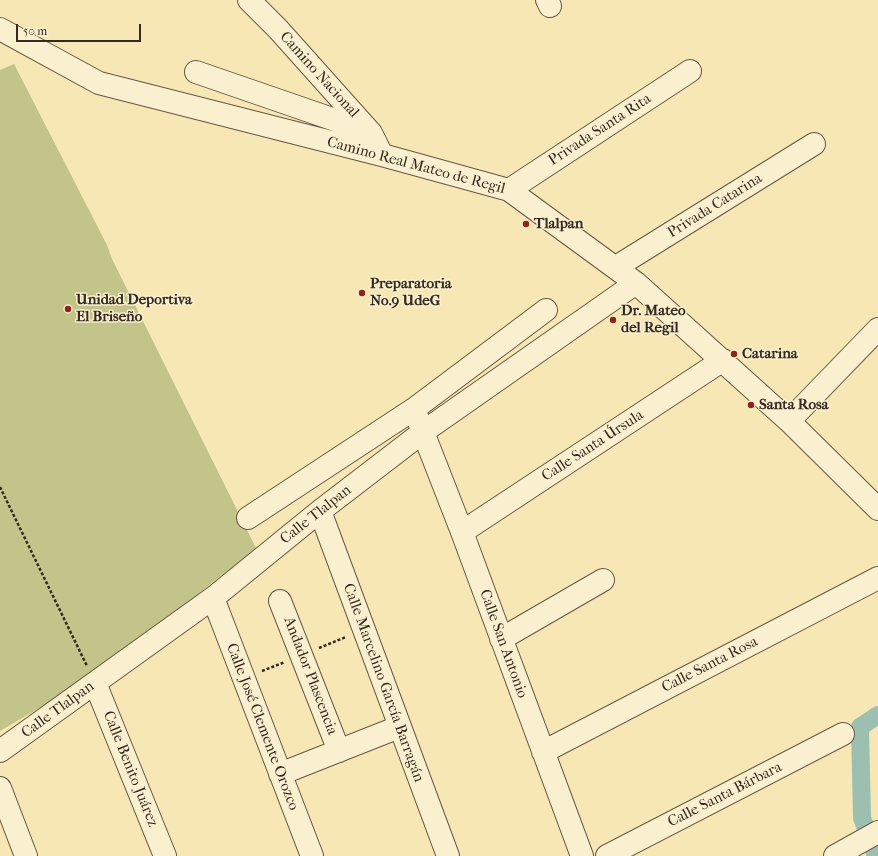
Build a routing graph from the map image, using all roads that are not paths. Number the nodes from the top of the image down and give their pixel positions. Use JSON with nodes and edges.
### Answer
{"nodes":[{"id":1,"x":249,"y":0,"type":"edge"},
{"id":2,"x":0,"y":28,"type":"edge"},
{"id":3,"x":690,"y":71,"type":"dead end"},
{"id":4,"x":196,"y":72,"type":"dead end"},
{"id":5,"x":371,"y":133,"type":"junction"},
{"id":6,"x":814,"y":144,"type":"dead end"},
{"id":7,"x":382,"y":155,"type":"junction"},
{"id":8,"x":509,"y":190,"type":"junction"},
{"id":9,"x":616,"y":267,"type":"junction"},
{"id":10,"x":636,"y":283,"type":"junction"},
{"id":11,"x":546,"y":310,"type":"dead end"},
{"id":12,"x":878,"y":329,"type":"edge"},
{"id":13,"x":723,"y":360,"type":"junction"},
{"id":14,"x":414,"y":408,"type":"junction"},
{"id":15,"x":789,"y":421,"type":"junction"},
{"id":16,"x":423,"y":432,"type":"junction"},
{"id":17,"x":878,"y":509,"type":"edge"},
{"id":18,"x":320,"y":511,"type":"junction"},
{"id":19,"x":248,"y":518,"type":"dead end"},
{"id":20,"x":462,"y":532,"type":"junction"},
{"id":21,"x":878,"y":578,"type":"edge"},
{"id":22,"x":603,"y":580,"type":"dead end"},
{"id":23,"x":213,"y":598,"type":"junction"},
{"id":24,"x":280,"y":601,"type":"dead end"},
{"id":25,"x":501,"y":639,"type":"junction"},
{"id":26,"x":95,"y":683,"type":"junction"},
{"id":27,"x":399,"y":727,"type":"junction"},
{"id":28,"x":843,"y":734,"type":"dead end"},
{"id":29,"x":0,"y":751,"type":"edge"},
{"id":30,"x":339,"y":751,"type":"junction"},
{"id":31,"x":543,"y":752,"type":"junction"},
{"id":32,"x":280,"y":774,"type":"junction"},
{"id":33,"x":0,"y":788,"type":"edge"},
{"id":34,"x":878,"y":832,"type":"edge"},
{"id":35,"x":26,"y":856,"type":"edge"},
{"id":36,"x":165,"y":856,"type":"edge"},
{"id":37,"x":312,"y":856,"type":"edge"},
{"id":38,"x":448,"y":856,"type":"edge"},
{"id":39,"x":582,"y":856,"type":"edge"},
{"id":40,"x":608,"y":856,"type":"edge"},
{"id":41,"x":835,"y":856,"type":"edge"}],
"edges":[{"from":1,"to":5,"type":"street","name":"Camino Nacional"},
{"from":2,"to":7,"type":"street","name":"Camino Real Mateo de Regil"},
{"from":3,"to":8,"type":"street","name":"Privada Santa Rita"},
{"from":4,"to":5,"type":"street"},
{"from":5,"to":7,"type":"street","name":"Camino Nacional"},
{"from":6,"to":9,"type":"street","name":"Privada Catarina"},
{"from":7,"to":8,"type":"street","name":"Camino Real Mateo de Regil"},
{"from":8,"to":9,"type":"street","name":"Camino Real Mateo de Regil"},
{"from":9,"to":10,"type":"street","name":"Camino Real Mateo de Regil"},
{"from":10,"to":13,"type":"street","name":"Camino Real Mateo de Regil"},
{"from":10,"to":16,"type":"street","name":"Calle Tlalpan"},
{"from":11,"to":14,"type":"street"},
{"from":12,"to":15,"type":"street"},
{"from":13,"to":15,"type":"street","name":"Camino Real Mateo de Regil"},
{"from":13,"to":20,"type":"street","name":"Calle Santa Úrsula"},
{"from":14,"to":16,"type":"street","name":"Calle San Antonio"},
{"from":14,"to":19,"type":"street"},
{"from":15,"to":17,"type":"street","name":"Camino Real Mateo de Regil"},
{"from":16,"to":18,"type":"street","name":"Calle Tlalpan"},
{"from":16,"to":20,"type":"street","name":"Calle San Antonio"},
{"from":18,"to":23,"type":"street","name":"Calle Tlalpan"},
{"from":18,"to":27,"type":"street","name":"Calle Marcelino García Barragán"},
{"from":20,"to":25,"type":"street","name":"Calle San Antonio"},
{"from":21,"to":31,"type":"street","name":"Calle Santa Rosa"},
{"from":22,"to":25,"type":"street"},
{"from":23,"to":26,"type":"street","name":"Calle Tlalpan"},
{"from":23,"to":32,"type":"street","name":"Calle José Clemente Orozco"},
{"from":24,"to":30,"type":"street","name":"Andador Plascencia"},
{"from":25,"to":31,"type":"street","name":"Calle San Antonio"},
{"from":26,"to":29,"type":"street","name":"Calle Tlalpan"},
{"from":26,"to":36,"type":"street","name":"Calle Benito Juárez"},
{"from":27,"to":30,"type":"street"},
{"from":27,"to":38,"type":"street","name":"Calle Marcelino García Barragán"},
{"from":28,"to":40,"type":"street","name":"Calle Santa Bárbara"},
{"from":30,"to":32,"type":"street"},
{"from":31,"to":39,"type":"street","name":"Calle San Antonio"},
{"from":32,"to":37,"type":"street","name":"Calle José Clemente Orozco"},
{"from":33,"to":35,"type":"street"},
{"from":34,"to":41,"type":"street"}]}
